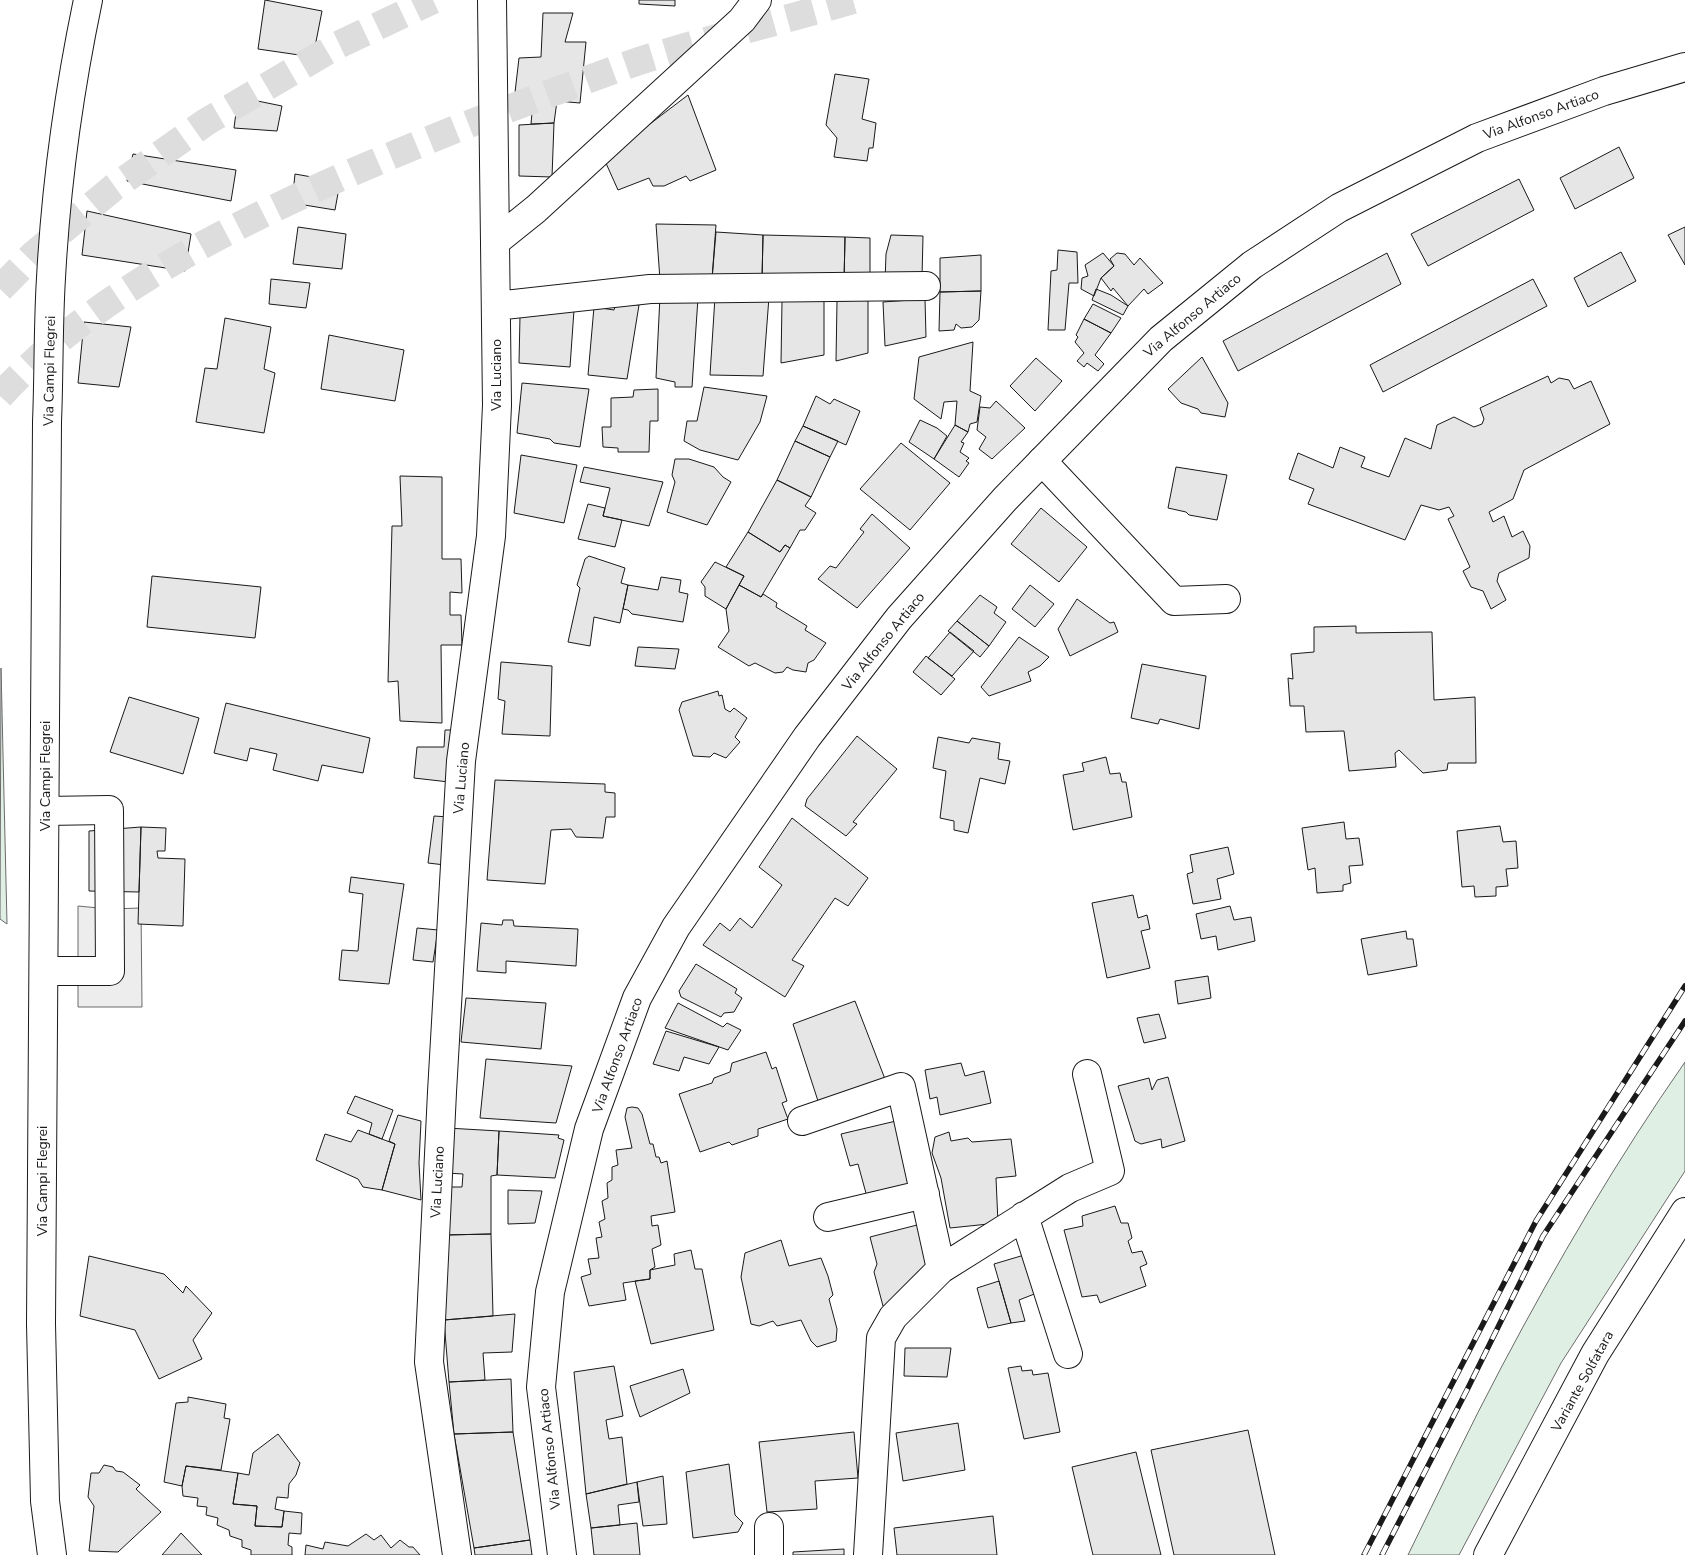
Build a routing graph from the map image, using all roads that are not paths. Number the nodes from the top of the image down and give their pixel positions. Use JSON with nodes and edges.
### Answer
{"nodes":[{"id":1,"x":88,"y":0,"type":"edge"},
{"id":2,"x":492,"y":0,"type":"edge"},
{"id":3,"x":757,"y":0,"type":"edge"},
{"id":4,"x":1685,"y":67,"type":"edge"},
{"id":5,"x":495,"y":242,"type":"junction"},
{"id":6,"x":926,"y":286,"type":"dead end"},
{"id":7,"x":496,"y":306,"type":"junction"},
{"id":8,"x":1042,"y":461,"type":"junction"},
{"id":9,"x":1226,"y":599,"type":"dead end"},
{"id":10,"x":45,"y":811,"type":"junction"},
{"id":11,"x":44,"y":971,"type":"junction"},
{"id":12,"x":1087,"y":1074,"type":"dead end"},
{"id":13,"x":802,"y":1121,"type":"dead end"},
{"id":14,"x":925,"y":1194,"type":"junction"},
{"id":15,"x":1685,"y":1212,"type":"edge"},
{"id":16,"x":1024,"y":1216,"type":"junction"},
{"id":17,"x":828,"y":1217,"type":"dead end"},
{"id":18,"x":940,"y":1269,"type":"junction"},
{"id":19,"x":1068,"y":1354,"type":"dead end"},
{"id":20,"x":769,"y":1527,"type":"dead end"},
{"id":21,"x":52,"y":1555,"type":"edge"},
{"id":22,"x":457,"y":1555,"type":"edge"},
{"id":23,"x":562,"y":1555,"type":"edge"},
{"id":24,"x":768,"y":1555,"type":"edge"},
{"id":25,"x":868,"y":1555,"type":"edge"},
{"id":26,"x":1488,"y":1555,"type":"edge"}],
"edges":[{"from":1,"to":10,"type":"main road","name":"Via Campi Flegrei"},
{"from":2,"to":5,"type":"main road","name":"Via Luciano"},
{"from":3,"to":5,"type":"main road"},
{"from":4,"to":8,"type":"main road","name":"Via Alfonso Artiaco"},
{"from":5,"to":7,"type":"main road","name":"Via Luciano"},
{"from":6,"to":7,"type":"main road"},
{"from":7,"to":22,"type":"main road","name":"Via Luciano"},
{"from":8,"to":9,"type":"main road"},
{"from":8,"to":23,"type":"main road","name":"Via Alfonso Artiaco"},
{"from":10,"to":11,"type":"main road","name":"Via Campi Flegrei"},
{"from":10,"to":11,"type":"main road"},
{"from":11,"to":21,"type":"main road","name":"Via Campi Flegrei"},
{"from":12,"to":16,"type":"main road"},
{"from":13,"to":14,"type":"main road"},
{"from":14,"to":17,"type":"main road"},
{"from":14,"to":18,"type":"main road"},
{"from":15,"to":26,"type":"main road","name":"Variante Solfatara"},
{"from":16,"to":18,"type":"main road"},
{"from":16,"to":19,"type":"main road"},
{"from":18,"to":25,"type":"main road"},
{"from":20,"to":24,"type":"main road"}]}
